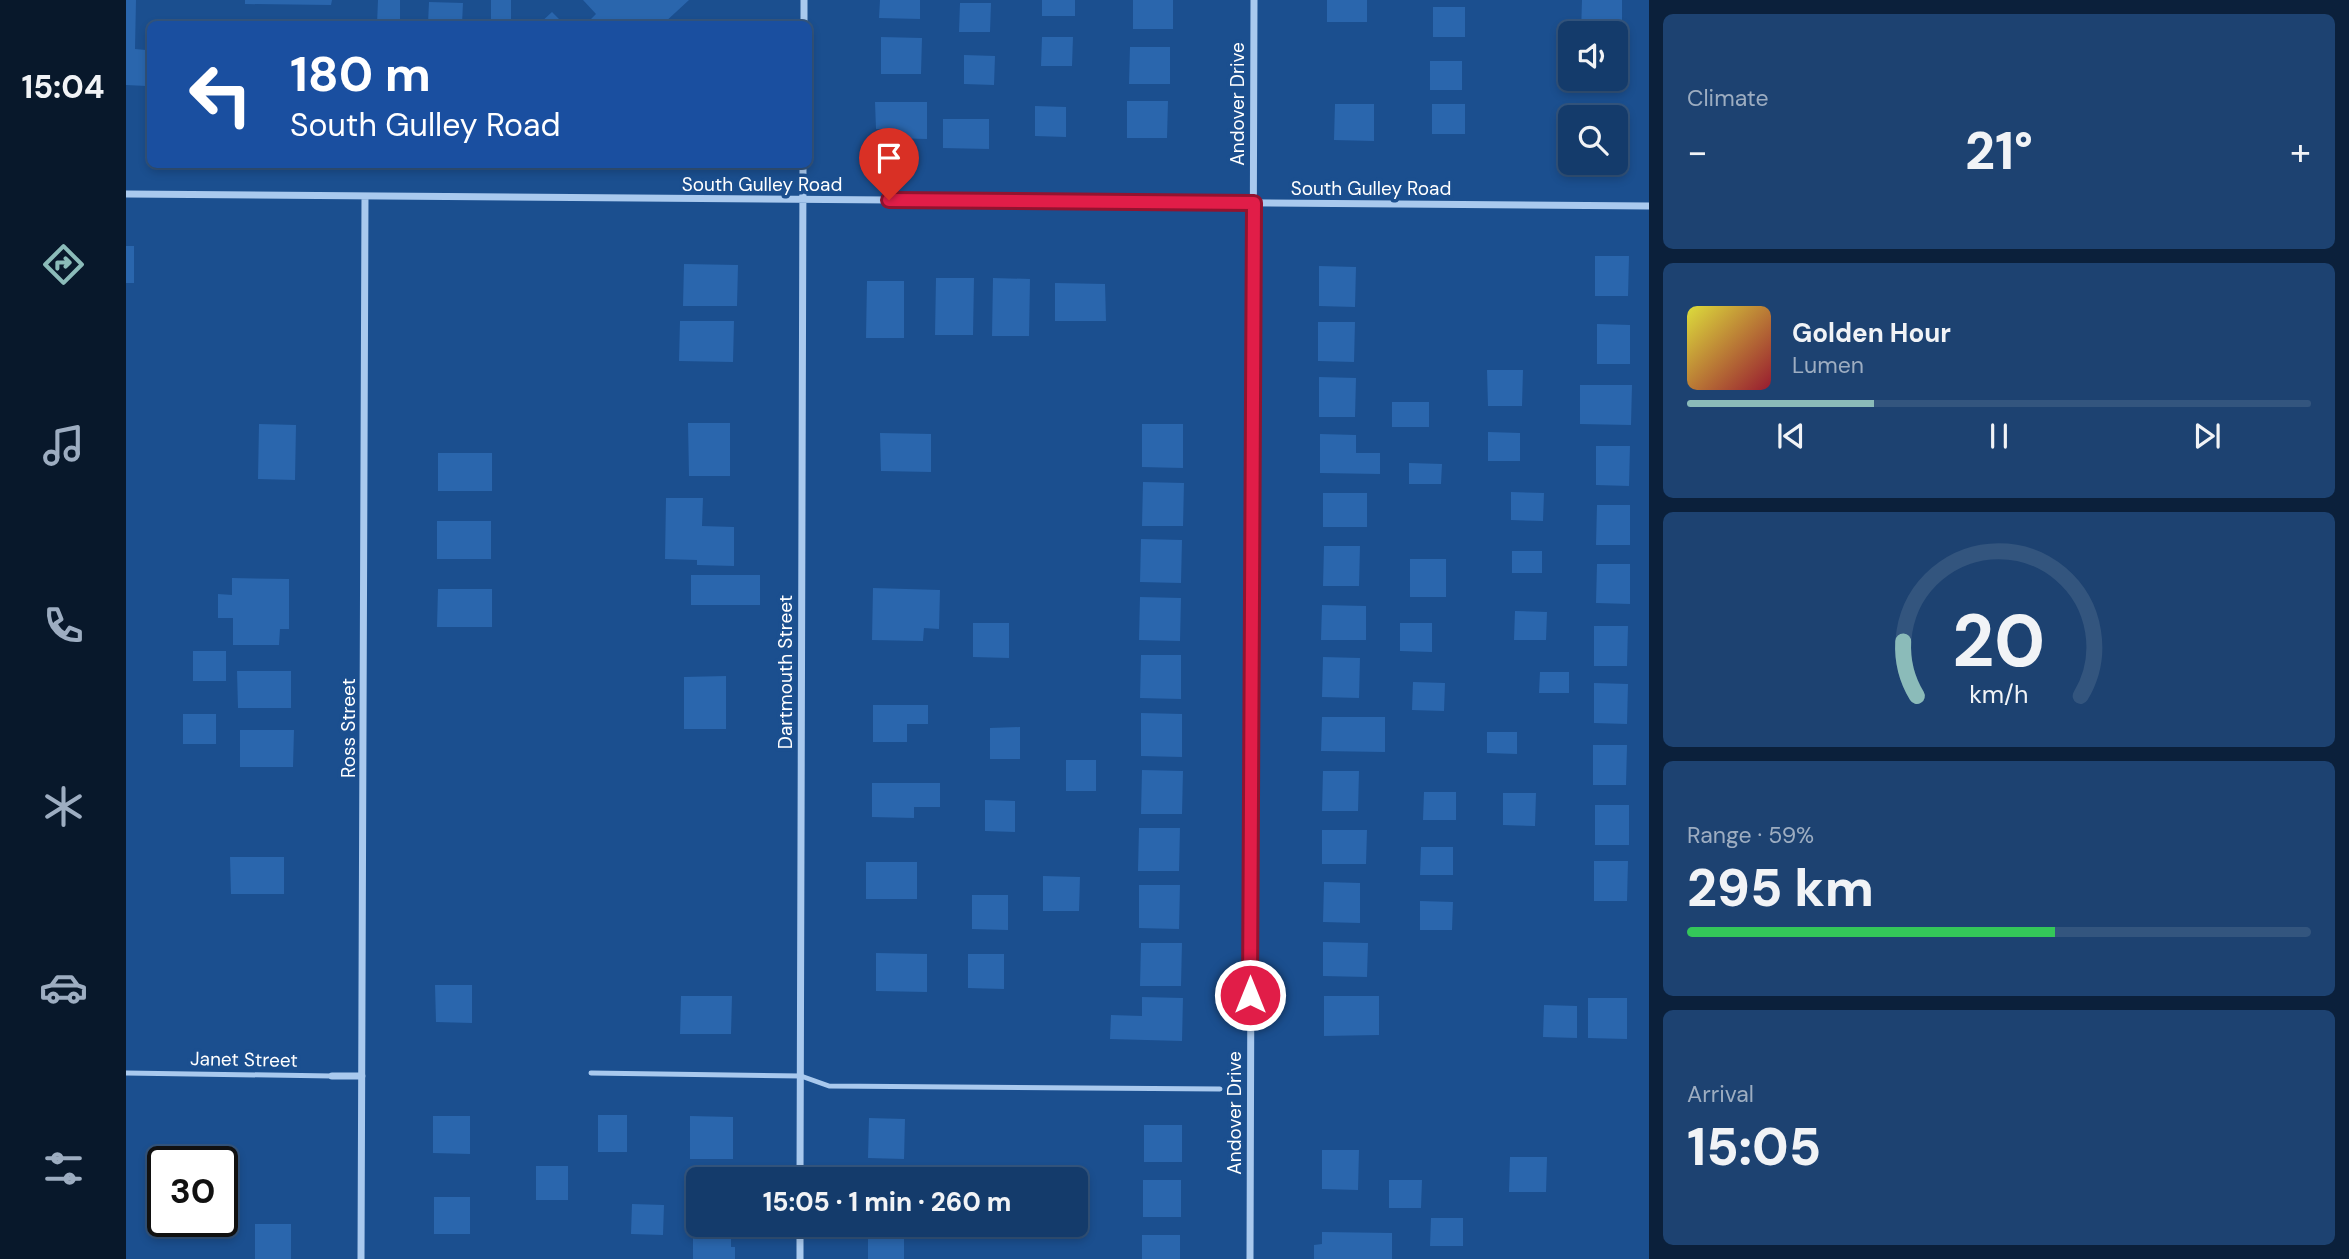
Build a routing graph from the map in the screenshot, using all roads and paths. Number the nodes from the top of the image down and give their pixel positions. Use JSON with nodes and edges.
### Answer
{"nodes":[{"id":1,"x":804,"y":0,"type":"edge"},
{"id":2,"x":1254,"y":0,"type":"edge"},
{"id":3,"x":804,"y":21,"type":"edge"},
{"id":4,"x":803,"y":168,"type":"edge"},
{"id":5,"x":126,"y":194,"type":"edge"},
{"id":6,"x":365,"y":196,"type":"junction"},
{"id":7,"x":802,"y":200,"type":"junction"},
{"id":8,"x":1254,"y":203,"type":"junction"},
{"id":9,"x":1649,"y":206,"type":"edge"},
{"id":10,"x":126,"y":1073,"type":"edge"},
{"id":11,"x":591,"y":1073,"type":"dead end"},
{"id":12,"x":332,"y":1076,"type":"joint"},
{"id":13,"x":362,"y":1076,"type":"junction"},
{"id":14,"x":801,"y":1076,"type":"junction"},
{"id":15,"x":1220,"y":1090,"type":"dead end"},
{"id":16,"x":800,"y":1167,"type":"edge"},
{"id":17,"x":800,"y":1237,"type":"edge"},
{"id":18,"x":360,"y":1259,"type":"edge"},
{"id":19,"x":800,"y":1259,"type":"edge"},
{"id":20,"x":1250,"y":1259,"type":"edge"}],
"edges":[{"from":1,"to":3,"type":"street"},
{"from":2,"to":8,"type":"street","name":"Andover Drive"},
{"from":4,"to":7,"type":"street","name":"Dartmouth Street"},
{"from":5,"to":6,"type":"street","name":"South Gulley Road"},
{"from":6,"to":7,"type":"street","name":"South Gulley Road"},
{"from":6,"to":13,"type":"street","name":"Ross Street"},
{"from":7,"to":8,"type":"street","name":"South Gulley Road"},
{"from":7,"to":14,"type":"street","name":"Dartmouth Street"},
{"from":8,"to":9,"type":"street","name":"South Gulley Road"},
{"from":8,"to":20,"type":"street","name":"Andover Drive"},
{"from":10,"to":12,"type":"lane","name":"Janet Street"},
{"from":11,"to":14,"type":"lane"},
{"from":12,"to":13,"type":"street","name":"Janet Street"},
{"from":13,"to":18,"type":"street","name":"Ross Street"},
{"from":14,"to":15,"type":"lane"},
{"from":14,"to":16,"type":"street","name":"Dartmouth Street"},
{"from":17,"to":19,"type":"street"}]}
